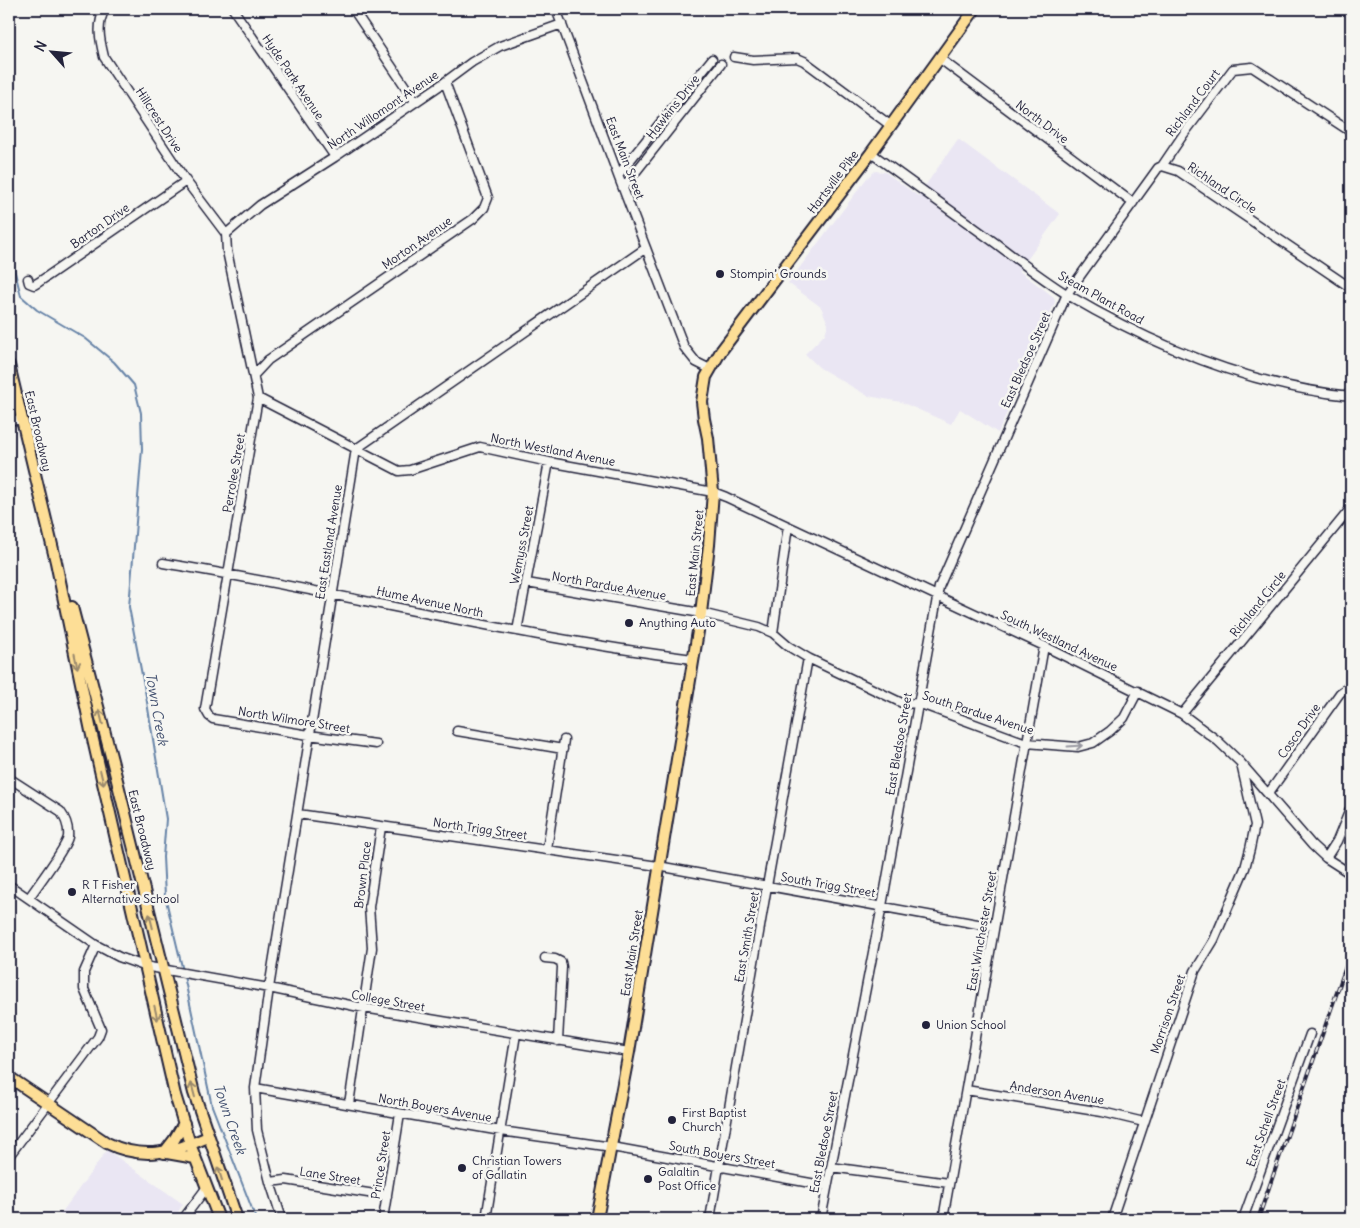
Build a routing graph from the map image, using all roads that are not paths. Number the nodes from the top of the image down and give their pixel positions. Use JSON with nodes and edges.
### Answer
{"nodes":[{"id":1,"x":105,"y":9,"type":"edge"},
{"id":2,"x":233,"y":9,"type":"edge"},
{"id":3,"x":353,"y":9,"type":"edge"},
{"id":4,"x":556,"y":9,"type":"edge"},
{"id":5,"x":975,"y":9,"type":"edge"},
{"id":6,"x":562,"y":24,"type":"junction"},
{"id":7,"x":734,"y":57,"type":"dead end"},
{"id":8,"x":939,"y":58,"type":"junction"},
{"id":9,"x":712,"y":59,"type":"dead end"},
{"id":10,"x":721,"y":64,"type":"dead end"},
{"id":11,"x":445,"y":82,"type":"junction"},
{"id":12,"x":415,"y":101,"type":"junction"},
{"id":13,"x":890,"y":126,"type":"junction"},
{"id":14,"x":1351,"y":132,"type":"edge"},
{"id":15,"x":871,"y":153,"type":"junction"},
{"id":16,"x":335,"y":157,"type":"junction"},
{"id":17,"x":1162,"y":166,"type":"junction"},
{"id":18,"x":618,"y":175,"type":"junction"},
{"id":19,"x":186,"y":181,"type":"junction"},
{"id":20,"x":624,"y":188,"type":"junction"},
{"id":21,"x":1133,"y":203,"type":"junction"},
{"id":22,"x":226,"y":234,"type":"junction"},
{"id":23,"x":646,"y":248,"type":"junction"},
{"id":24,"x":28,"y":279,"type":"dead end"},
{"id":25,"x":1351,"y":288,"type":"edge"},
{"id":26,"x":1067,"y":294,"type":"junction"},
{"id":27,"x":9,"y":365,"type":"edge"},
{"id":28,"x":710,"y":369,"type":"junction"},
{"id":29,"x":254,"y":375,"type":"junction"},
{"id":30,"x":1351,"y":396,"type":"edge"},
{"id":31,"x":258,"y":398,"type":"junction"},
{"id":32,"x":9,"y":420,"type":"edge"},
{"id":33,"x":22,"y":420,"type":"junction"},
{"id":34,"x":356,"y":449,"type":"junction"},
{"id":35,"x":549,"y":462,"type":"junction"},
{"id":36,"x":713,"y":492,"type":"junction"},
{"id":37,"x":1351,"y":508,"type":"edge"},
{"id":38,"x":788,"y":526,"type":"junction"},
{"id":39,"x":163,"y":563,"type":"dead end"},
{"id":40,"x":227,"y":574,"type":"junction"},
{"id":41,"x":62,"y":579,"type":"junction"},
{"id":42,"x":527,"y":583,"type":"junction"},
{"id":43,"x":332,"y":593,"type":"junction"},
{"id":44,"x":937,"y":597,"type":"junction"},
{"id":45,"x":688,"y":611,"type":"joint"},
{"id":46,"x":701,"y":613,"type":"junction"},
{"id":47,"x":517,"y":631,"type":"junction"},
{"id":48,"x":773,"y":633,"type":"junction"},
{"id":49,"x":1044,"y":646,"type":"junction"},
{"id":50,"x":808,"y":658,"type":"junction"},
{"id":51,"x":693,"y":659,"type":"junction"},
{"id":52,"x":1351,"y":685,"type":"edge"},
{"id":53,"x":1138,"y":691,"type":"junction"},
{"id":54,"x":918,"y":703,"type":"junction"},
{"id":55,"x":1182,"y":714,"type":"junction"},
{"id":56,"x":209,"y":716,"type":"joint"},
{"id":57,"x":457,"y":731,"type":"dead end"},
{"id":58,"x":309,"y":735,"type":"junction"},
{"id":59,"x":564,"y":740,"type":"dead end"},
{"id":60,"x":1026,"y":743,"type":"junction"},
{"id":61,"x":376,"y":744,"type":"dead end"},
{"id":62,"x":562,"y":749,"type":"junction"},
{"id":63,"x":1241,"y":763,"type":"junction"},
{"id":64,"x":9,"y":778,"type":"edge"},
{"id":65,"x":1268,"y":794,"type":"junction"},
{"id":66,"x":1351,"y":807,"type":"edge"},
{"id":67,"x":298,"y":814,"type":"junction"},
{"id":68,"x":381,"y":827,"type":"junction"},
{"id":69,"x":547,"y":849,"type":"junction"},
{"id":70,"x":1326,"y":858,"type":"junction"},
{"id":71,"x":658,"y":866,"type":"junction"},
{"id":72,"x":1351,"y":874,"type":"edge"},
{"id":73,"x":9,"y":885,"type":"edge"},
{"id":74,"x":767,"y":886,"type":"junction"},
{"id":75,"x":29,"y":898,"type":"junction"},
{"id":76,"x":882,"y":906,"type":"junction"},
{"id":77,"x":994,"y":927,"type":"junction"},
{"id":78,"x":96,"y":945,"type":"junction"},
{"id":79,"x":545,"y":958,"type":"dead end"},
{"id":80,"x":144,"y":966,"type":"junction"},
{"id":81,"x":163,"y":968,"type":"junction"},
{"id":82,"x":269,"y":988,"type":"junction"},
{"id":83,"x":364,"y":1008,"type":"junction"},
{"id":84,"x":516,"y":1034,"type":"junction"},
{"id":85,"x":1310,"y":1034,"type":"dead end"},
{"id":86,"x":558,"y":1041,"type":"junction"},
{"id":87,"x":629,"y":1052,"type":"junction"},
{"id":88,"x":9,"y":1077,"type":"edge"},
{"id":89,"x":255,"y":1088,"type":"junction"},
{"id":90,"x":966,"y":1090,"type":"junction"},
{"id":91,"x":48,"y":1104,"type":"junction"},
{"id":92,"x":349,"y":1104,"type":"junction"},
{"id":93,"x":400,"y":1114,"type":"junction"},
{"id":94,"x":1144,"y":1122,"type":"junction"},
{"id":95,"x":184,"y":1123,"type":"junction"},
{"id":96,"x":501,"y":1132,"type":"junction"},
{"id":97,"x":208,"y":1137,"type":"junction"},
{"id":98,"x":190,"y":1144,"type":"junction"},
{"id":99,"x":612,"y":1147,"type":"junction"},
{"id":100,"x":164,"y":1152,"type":"junction"},
{"id":101,"x":9,"y":1156,"type":"edge"},
{"id":102,"x":196,"y":1158,"type":"junction"},
{"id":103,"x":720,"y":1166,"type":"junction"},
{"id":104,"x":831,"y":1168,"type":"junction"},
{"id":105,"x":270,"y":1182,"type":"junction"},
{"id":106,"x":949,"y":1183,"type":"junction"},
{"id":107,"x":207,"y":1186,"type":"junction"},
{"id":108,"x":827,"y":1186,"type":"junction"},
{"id":109,"x":387,"y":1196,"type":"junction"},
{"id":110,"x":183,"y":1219,"type":"edge"},
{"id":111,"x":219,"y":1219,"type":"edge"},
{"id":112,"x":237,"y":1219,"type":"edge"},
{"id":113,"x":282,"y":1219,"type":"edge"},
{"id":114,"x":383,"y":1219,"type":"edge"},
{"id":115,"x":486,"y":1219,"type":"edge"},
{"id":116,"x":598,"y":1219,"type":"edge"},
{"id":117,"x":710,"y":1219,"type":"edge"},
{"id":118,"x":821,"y":1219,"type":"edge"},
{"id":119,"x":943,"y":1219,"type":"edge"},
{"id":120,"x":1112,"y":1219,"type":"edge"},
{"id":121,"x":1243,"y":1219,"type":"edge"}],
"edges":[{"from":1,"to":19,"type":"street","name":"Hillcrest Drive"},
{"from":2,"to":16,"type":"street","name":"Hyde Park Avenue"},
{"from":3,"to":12,"type":"street"},
{"from":4,"to":6,"type":"street","name":"East Main Street"},
{"from":5,"to":8,"type":"main road","name":"Hartsville Pike"},
{"from":6,"to":11,"type":"street","name":"North Willomont Avenue"},
{"from":6,"to":18,"type":"street","name":"East Main Street"},
{"from":7,"to":13,"type":"street"},
{"from":8,"to":13,"type":"main road","name":"Hartsville Pike"},
{"from":8,"to":21,"type":"street","name":"North Drive"},
{"from":9,"to":18,"type":"street","name":"Hawkins Drive"},
{"from":10,"to":20,"type":"street","name":"Hawkins Drive"},
{"from":11,"to":12,"type":"street","name":"North Willomont Avenue"},
{"from":11,"to":29,"type":"street","name":"Morton Avenue"},
{"from":12,"to":16,"type":"street","name":"North Willomont Avenue"},
{"from":13,"to":15,"type":"main road","name":"Hartsville Pike"},
{"from":14,"to":17,"type":"street","name":"Richland Court"},
{"from":15,"to":26,"type":"street","name":"Steam Plant Road"},
{"from":15,"to":28,"type":"main road","name":"Hartsville Pike"},
{"from":16,"to":22,"type":"street","name":"North Willomont Avenue"},
{"from":17,"to":21,"type":"street"},
{"from":17,"to":25,"type":"street","name":"Richland Circle"},
{"from":18,"to":20,"type":"street","name":"East Main Street"},
{"from":19,"to":22,"type":"street","name":"Hillcrest Drive"},
{"from":19,"to":24,"type":"street","name":"Barton Drive"},
{"from":20,"to":23,"type":"street","name":"East Main Street"},
{"from":21,"to":26,"type":"street"},
{"from":22,"to":29,"type":"street","name":"Perrolee Street"},
{"from":23,"to":28,"type":"street","name":"East Main Street"},
{"from":23,"to":34,"type":"street"},
{"from":26,"to":30,"type":"street","name":"Steam Plant Road"},
{"from":26,"to":44,"type":"street","name":"East Bledsoe Street"},
{"from":27,"to":33,"type":"main road","name":"East Broadway"},
{"from":28,"to":36,"type":"main road","name":"East Main Street"},
{"from":29,"to":31,"type":"street","name":"Perrolee Street"},
{"from":31,"to":34,"type":"street","name":"North Westland Avenue"},
{"from":31,"to":40,"type":"street","name":"Perrolee Street"},
{"from":32,"to":33,"type":"street"},
{"from":33,"to":41,"type":"main road","name":"East Broadway"},
{"from":34,"to":35,"type":"street","name":"North Westland Avenue"},
{"from":34,"to":43,"type":"street","name":"East Eastland Avenue"},
{"from":35,"to":36,"type":"street","name":"North Westland Avenue"},
{"from":35,"to":42,"type":"street","name":"Wemyss Street"},
{"from":36,"to":38,"type":"street","name":"South Westland Avenue"},
{"from":36,"to":46,"type":"main road","name":"East Main Street"},
{"from":37,"to":55,"type":"street","name":"Richland Circle"},
{"from":38,"to":44,"type":"street","name":"South Westland Avenue"},
{"from":38,"to":48,"type":"street"},
{"from":39,"to":40,"type":"street","name":"Hume Avenue North"},
{"from":40,"to":43,"type":"street","name":"Hume Avenue North"},
{"from":40,"to":56,"type":"street","name":"Perrolee Street"},
{"from":41,"to":80,"type":"main road","name":"East Broadway","one_way":true},
{"from":81,"to":41,"type":"main road","name":"East Broadway","one_way":true},
{"from":42,"to":45,"type":"street","name":"North Pardue Avenue"},
{"from":42,"to":47,"type":"street","name":"Wemyss Street"},
{"from":43,"to":47,"type":"street","name":"Hume Avenue North"},
{"from":43,"to":58,"type":"street","name":"East Eastland Avenue"},
{"from":44,"to":49,"type":"street","name":"South Westland Avenue"},
{"from":44,"to":54,"type":"street","name":"East Bledsoe Street"},
{"from":45,"to":46,"type":"street","name":"South Pardue Avenue"},
{"from":46,"to":48,"type":"street","name":"South Pardue Avenue"},
{"from":46,"to":51,"type":"main road","name":"East Main Street"},
{"from":47,"to":51,"type":"street","name":"Hume Avenue North"},
{"from":48,"to":50,"type":"street","name":"South Pardue Avenue"},
{"from":49,"to":53,"type":"street","name":"South Westland Avenue"},
{"from":49,"to":60,"type":"street","name":"East Winchester Street"},
{"from":50,"to":54,"type":"street","name":"South Pardue Avenue"},
{"from":50,"to":74,"type":"street","name":"East Smith Street"},
{"from":51,"to":71,"type":"main road","name":"East Main Street"},
{"from":52,"to":65,"type":"street","name":"Cosco Drive"},
{"from":53,"to":55,"type":"street","name":"South Westland Avenue"},
{"from":60,"to":53,"type":"street","name":"South Pardue Avenue","one_way":true},
{"from":54,"to":60,"type":"street","name":"South Pardue Avenue"},
{"from":54,"to":76,"type":"street","name":"East Bledsoe Street"},
{"from":55,"to":63,"type":"street","name":"South Westland Avenue"},
{"from":56,"to":58,"type":"street","name":"North Wilmore Street"},
{"from":57,"to":62,"type":"street"},
{"from":58,"to":61,"type":"street","name":"North Wilmore Street"},
{"from":58,"to":67,"type":"street","name":"East Eastland Avenue"},
{"from":59,"to":62,"type":"street"},
{"from":60,"to":77,"type":"street","name":"East Winchester Street"},
{"from":62,"to":69,"type":"street"},
{"from":63,"to":65,"type":"street","name":"South Westland Avenue"},
{"from":63,"to":94,"type":"street","name":"Morrison Street"},
{"from":64,"to":75,"type":"street"},
{"from":65,"to":70,"type":"street","name":"South Westland Avenue"},
{"from":66,"to":70,"type":"street"},
{"from":67,"to":68,"type":"street","name":"North Trigg Street"},
{"from":67,"to":82,"type":"street","name":"East Eastland Avenue"},
{"from":68,"to":69,"type":"street","name":"North Trigg Street"},
{"from":68,"to":83,"type":"street","name":"Brown Place"},
{"from":69,"to":71,"type":"street","name":"North Trigg Street"},
{"from":70,"to":72,"type":"street","name":"South Westland Avenue"},
{"from":71,"to":74,"type":"street","name":"South Trigg Street"},
{"from":71,"to":87,"type":"main road","name":"East Main Street"},
{"from":73,"to":75,"type":"street"},
{"from":74,"to":76,"type":"street","name":"South Trigg Street"},
{"from":74,"to":103,"type":"street","name":"East Smith Street"},
{"from":75,"to":78,"type":"street"},
{"from":76,"to":77,"type":"street","name":"South Trigg Street"},
{"from":76,"to":104,"type":"street","name":"East Bledsoe Street"},
{"from":77,"to":90,"type":"street","name":"East Winchester Street"},
{"from":78,"to":80,"type":"street","name":"College Street"},
{"from":78,"to":91,"type":"street"},
{"from":79,"to":86,"type":"street"},
{"from":80,"to":81,"type":"street","name":"College Street"},
{"from":80,"to":95,"type":"main road","name":"East Broadway","one_way":true},
{"from":81,"to":82,"type":"street","name":"College Street"},
{"from":97,"to":81,"type":"main road","name":"East Broadway","one_way":true},
{"from":82,"to":83,"type":"street","name":"College Street"},
{"from":82,"to":89,"type":"street","name":"East Eastland Avenue"},
{"from":83,"to":84,"type":"street","name":"College Street"},
{"from":83,"to":92,"type":"street","name":"Brown Place"},
{"from":84,"to":86,"type":"street","name":"College Street"},
{"from":84,"to":96,"type":"street"},
{"from":85,"to":121,"type":"street","name":"East Schell Street"},
{"from":86,"to":87,"type":"street","name":"College Street"},
{"from":87,"to":99,"type":"main road","name":"East Main Street"},
{"from":88,"to":91,"type":"main road"},
{"from":89,"to":92,"type":"street","name":"North Boyers Avenue"},
{"from":89,"to":105,"type":"street","name":"East Eastland Avenue"},
{"from":90,"to":94,"type":"street","name":"Anderson Avenue"},
{"from":90,"to":106,"type":"street","name":"East Winchester Street"},
{"from":91,"to":100,"type":"main road"},
{"from":91,"to":101,"type":"street"},
{"from":92,"to":93,"type":"street","name":"North Boyers Avenue"},
{"from":93,"to":96,"type":"street","name":"North Boyers Avenue"},
{"from":93,"to":109,"type":"street","name":"Prince Street"},
{"from":94,"to":120,"type":"street","name":"Morrison Street"},
{"from":95,"to":98,"type":"main road","name":"East Broadway"},
{"from":95,"to":100,"type":"main road"},
{"from":96,"to":99,"type":"street","name":"North Boyers Avenue"},
{"from":96,"to":115,"type":"street"},
{"from":97,"to":98,"type":"main road"},
{"from":112,"to":97,"type":"main road","name":"East Broadway","one_way":true},
{"from":98,"to":100,"type":"main road"},
{"from":98,"to":102,"type":"main road","name":"East Broadway"},
{"from":99,"to":103,"type":"street","name":"South Boyers Street"},
{"from":99,"to":116,"type":"main road","name":"East Main Street"},
{"from":100,"to":102,"type":"main road"},
{"from":102,"to":107,"type":"main road","name":"East Broadway"},
{"from":103,"to":108,"type":"street","name":"South Boyers Street"},
{"from":103,"to":117,"type":"street","name":"East Smith Street"},
{"from":104,"to":106,"type":"street"},
{"from":104,"to":108,"type":"street","name":"East Bledsoe Street"},
{"from":105,"to":109,"type":"street","name":"Lane Street"},
{"from":105,"to":113,"type":"street","name":"East Eastland Avenue"},
{"from":106,"to":119,"type":"street","name":"East Winchester Street"},
{"from":107,"to":110,"type":"street"},
{"from":107,"to":111,"type":"main road","name":"East Broadway"},
{"from":108,"to":118,"type":"street","name":"East Bledsoe Street"},
{"from":109,"to":114,"type":"street","name":"Prince Street"}]}
